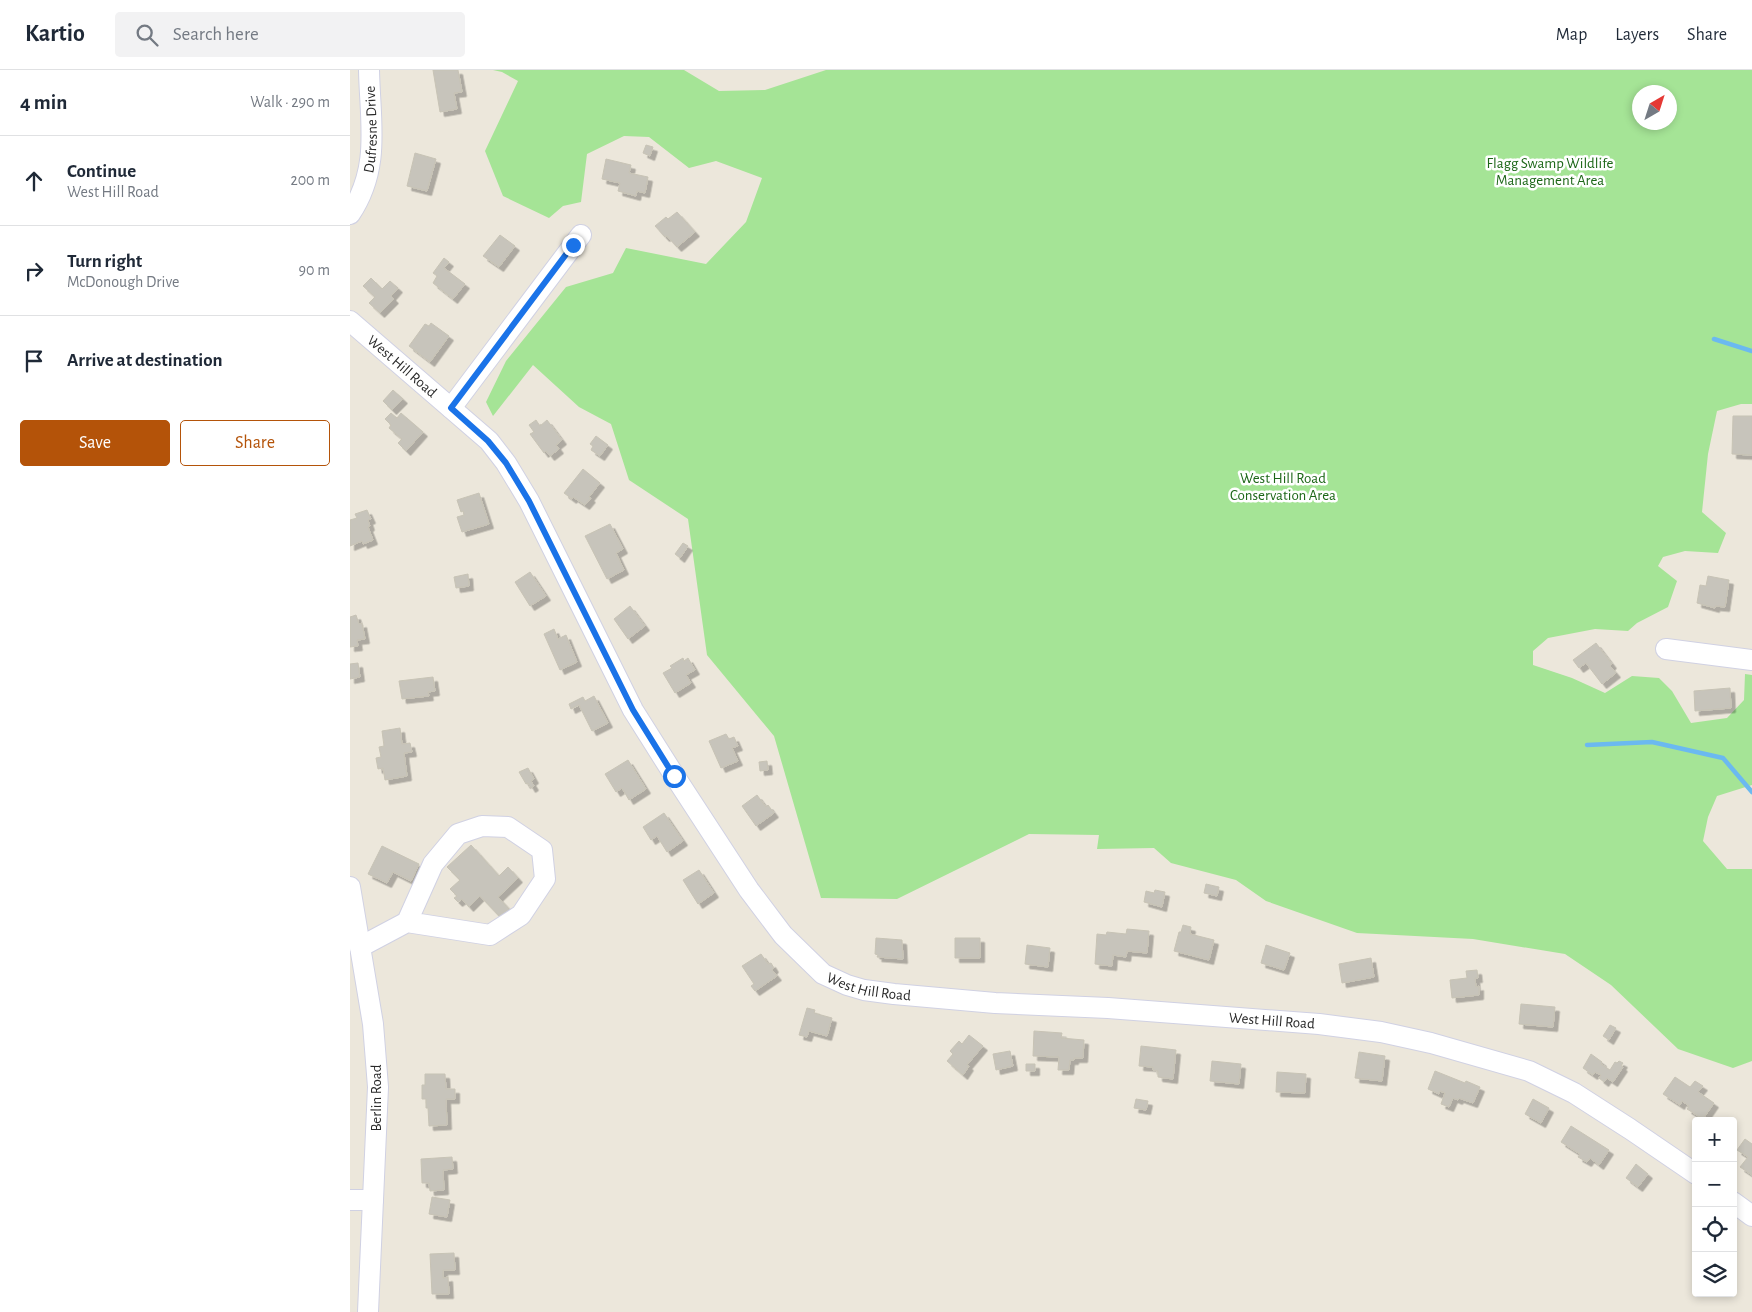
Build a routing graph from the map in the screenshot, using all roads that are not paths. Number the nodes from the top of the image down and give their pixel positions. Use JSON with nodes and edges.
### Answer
{"nodes":[{"id":1,"x":369,"y":70,"type":"edge"},
{"id":2,"x":350,"y":214,"type":"edge"},
{"id":3,"x":581,"y":235,"type":"dead end"},
{"id":4,"x":350,"y":320,"type":"edge"},
{"id":5,"x":451,"y":408,"type":"junction"},
{"id":6,"x":1666,"y":649,"type":"dead end"},
{"id":7,"x":1752,"y":660,"type":"edge"},
{"id":8,"x":350,"y":887,"type":"edge"},
{"id":9,"x":407,"y":922,"type":"junction"},
{"id":10,"x":360,"y":947,"type":"junction"},
{"id":11,"x":1692,"y":1171,"type":"edge"},
{"id":12,"x":350,"y":1200,"type":"edge"},
{"id":13,"x":373,"y":1200,"type":"junction"},
{"id":14,"x":1737,"y":1205,"type":"edge"},
{"id":15,"x":1752,"y":1216,"type":"edge"},
{"id":16,"x":368,"y":1312,"type":"edge"}],
"edges":[{"from":1,"to":2,"type":"street","name":"Dufresne Drive"},
{"from":3,"to":5,"type":"street"},
{"from":4,"to":5,"type":"street","name":"West Hill Road"},
{"from":5,"to":11,"type":"street","name":"West Hill Road"},
{"from":6,"to":7,"type":"street"},
{"from":8,"to":10,"type":"street","name":"Berlin Road"},
{"from":9,"to":9,"type":"street"},
{"from":9,"to":10,"type":"street"},
{"from":10,"to":13,"type":"street","name":"Berlin Road"},
{"from":12,"to":13,"type":"street"},
{"from":13,"to":16,"type":"street","name":"Berlin Road"},
{"from":14,"to":15,"type":"street"}]}
